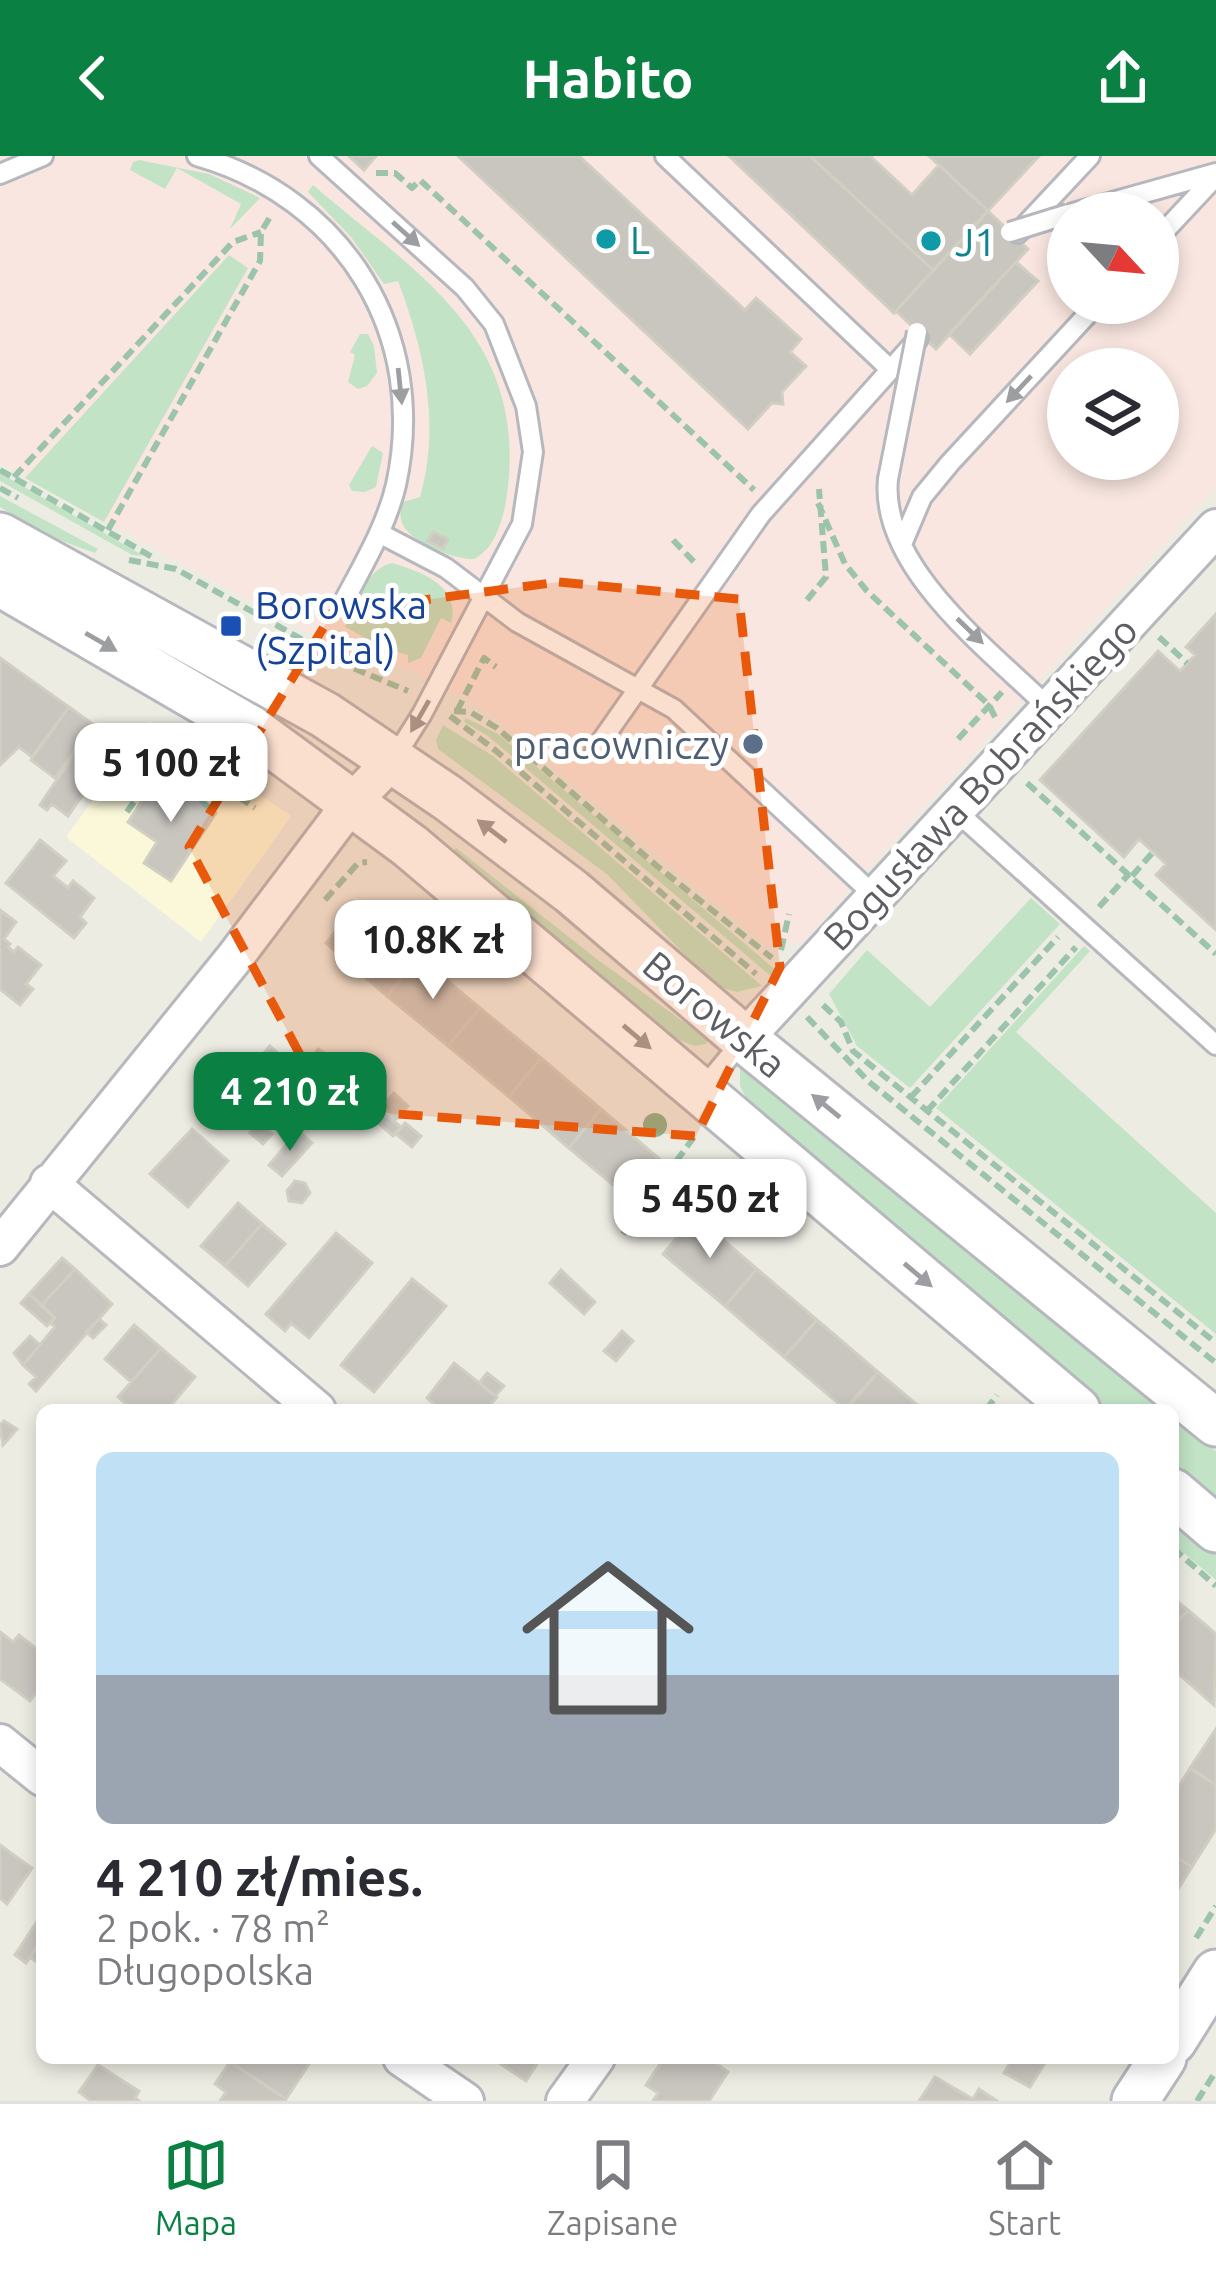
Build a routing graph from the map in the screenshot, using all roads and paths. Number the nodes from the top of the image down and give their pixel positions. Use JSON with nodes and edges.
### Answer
{"nodes":[{"id":1,"x":44,"y":156,"type":"edge"},
{"id":2,"x":197,"y":156,"type":"edge"},
{"id":3,"x":319,"y":156,"type":"edge"},
{"id":4,"x":665,"y":156,"type":"edge"},
{"id":5,"x":1090,"y":156,"type":"edge"},
{"id":6,"x":365,"y":167,"type":"dead end"},
{"id":7,"x":0,"y":174,"type":"edge"},
{"id":8,"x":1216,"y":175,"type":"edge"},
{"id":9,"x":1054,"y":192,"type":"edge"},
{"id":10,"x":1141,"y":192,"type":"edge"},
{"id":11,"x":284,"y":197,"type":"junction"},
{"id":12,"x":1047,"y":199,"type":"edge"},
{"id":13,"x":1179,"y":215,"type":"edge"},
{"id":14,"x":1047,"y":222,"type":"edge"},
{"id":15,"x":261,"y":232,"type":"junction"},
{"id":16,"x":1079,"y":324,"type":"edge"},
{"id":17,"x":891,"y":370,"type":"junction"},
{"id":18,"x":809,"y":460,"type":"junction"},
{"id":19,"x":0,"y":470,"type":"edge"},
{"id":20,"x":14,"y":477,"type":"junction"},
{"id":21,"x":0,"y":488,"type":"edge"},
{"id":22,"x":818,"y":503,"type":"junction"},
{"id":23,"x":746,"y":506,"type":"dead end"},
{"id":24,"x":1216,"y":528,"type":"edge"},
{"id":25,"x":9,"y":529,"type":"edge"},
{"id":26,"x":108,"y":530,"type":"junction"},
{"id":27,"x":379,"y":533,"type":"junction"},
{"id":28,"x":673,"y":540,"type":"dead end"},
{"id":29,"x":902,"y":544,"type":"junction"},
{"id":30,"x":116,"y":553,"type":"dead end"},
{"id":31,"x":154,"y":558,"type":"dead end"},
{"id":32,"x":701,"y":569,"type":"dead end"},
{"id":33,"x":0,"y":583,"type":"edge"},
{"id":34,"x":484,"y":597,"type":"junction"},
{"id":35,"x":808,"y":600,"type":"dead end"},
{"id":36,"x":343,"y":603,"type":"dead end"},
{"id":37,"x":1154,"y":633,"type":"dead end"},
{"id":38,"x":1187,"y":663,"type":"dead end"},
{"id":39,"x":496,"y":667,"type":"dead end"},
{"id":40,"x":638,"y":687,"type":"junction"},
{"id":41,"x":411,"y":692,"type":"dead end"},
{"id":42,"x":1050,"y":709,"type":"junction"},
{"id":43,"x":457,"y":711,"type":"junction"},
{"id":44,"x":958,"y":739,"type":"dead end"},
{"id":45,"x":595,"y":750,"type":"dead end"},
{"id":46,"x":227,"y":751,"type":"dead end"},
{"id":47,"x":393,"y":760,"type":"junction"},
{"id":48,"x":209,"y":777,"type":"junction"},
{"id":49,"x":1020,"y":777,"type":"dead end"},
{"id":50,"x":196,"y":795,"type":"junction"},
{"id":51,"x":352,"y":802,"type":"junction"},
{"id":52,"x":209,"y":808,"type":"dead end"},
{"id":53,"x":255,"y":808,"type":"dead end"},
{"id":54,"x":956,"y":811,"type":"junction"},
{"id":55,"x":128,"y":812,"type":"dead end"},
{"id":56,"x":1154,"y":852,"type":"dead end"},
{"id":57,"x":1130,"y":876,"type":"junction"},
{"id":58,"x":875,"y":896,"type":"junction"},
{"id":59,"x":789,"y":914,"type":"dead end"},
{"id":60,"x":1083,"y":925,"type":"junction"},
{"id":61,"x":1216,"y":954,"type":"edge"},
{"id":62,"x":768,"y":984,"type":"dead end"},
{"id":63,"x":817,"y":997,"type":"dead end"},
{"id":64,"x":800,"y":1010,"type":"dead end"},
{"id":65,"x":743,"y":1039,"type":"junction"},
{"id":66,"x":1216,"y":1045,"type":"edge"},
{"id":67,"x":701,"y":1091,"type":"junction"},
{"id":68,"x":911,"y":1097,"type":"junction"},
{"id":69,"x":927,"y":1111,"type":"junction"},
{"id":70,"x":694,"y":1137,"type":"dead end"},
{"id":71,"x":49,"y":1184,"type":"junction"},
{"id":72,"x":623,"y":1234,"type":"dead end"},
{"id":73,"x":0,"y":1247,"type":"edge"},
{"id":74,"x":1216,"y":1343,"type":"edge"},
{"id":75,"x":1216,"y":1363,"type":"edge"},
{"id":76,"x":998,"y":1395,"type":"dead end"},
{"id":77,"x":310,"y":1404,"type":"edge"},
{"id":78,"x":991,"y":1404,"type":"edge"},
{"id":79,"x":1070,"y":1404,"type":"edge"},
{"id":80,"x":1216,"y":1423,"type":"edge"},
{"id":81,"x":1179,"y":1497,"type":"edge"},
{"id":82,"x":1216,"y":1528,"type":"edge"},
{"id":83,"x":1179,"y":1553,"type":"edge"},
{"id":84,"x":1216,"y":1586,"type":"edge"},
{"id":85,"x":0,"y":1743,"type":"edge"},
{"id":86,"x":36,"y":1772,"type":"edge"},
{"id":87,"x":1216,"y":1973,"type":"edge"},
{"id":88,"x":1179,"y":2028,"type":"edge"},
{"id":89,"x":411,"y":2064,"type":"edge"},
{"id":90,"x":592,"y":2064,"type":"edge"},
{"id":91,"x":1157,"y":2064,"type":"edge"},
{"id":92,"x":1216,"y":2071,"type":"edge"},
{"id":93,"x":465,"y":2101,"type":"edge"},
{"id":94,"x":566,"y":2101,"type":"edge"},
{"id":95,"x":1135,"y":2101,"type":"edge"},
{"id":96,"x":1197,"y":2101,"type":"edge"}],
"edges":[{"from":1,"to":7,"type":"lane"},
{"from":2,"to":11,"type":"lane"},
{"from":3,"to":34,"type":"lane","one_way":true},
{"from":4,"to":17,"type":"lane"},
{"from":5,"to":9,"type":"lane","bridge":true},
{"from":6,"to":23,"type":"path"},
{"from":8,"to":10,"type":"lane"},
{"from":8,"to":13,"type":"lane"},
{"from":11,"to":15,"type":"path"},
{"from":11,"to":27,"type":"lane","one_way":true},
{"from":12,"to":14,"type":"lane","bridge":true},
{"from":15,"to":20,"type":"path"},
{"from":15,"to":26,"type":"path"},
{"from":16,"to":29,"type":"lane","one_way":true},
{"from":17,"to":18,"type":"lane"},
{"from":17,"to":29,"type":"lane","bridge":true},
{"from":18,"to":22,"type":"path"},
{"from":18,"to":40,"type":"lane"},
{"from":19,"to":20,"type":"path"},
{"from":20,"to":26,"type":"path"},
{"from":21,"to":25,"type":"path"},
{"from":22,"to":35,"type":"path"},
{"from":22,"to":44,"type":"path"},
{"from":24,"to":42,"type":"street","name":"Bogusława Bobrańskiego"},
{"from":25,"to":47,"type":"street","name":"Borowska"},
{"from":26,"to":31,"type":"path"},
{"from":27,"to":34,"type":"lane"},
{"from":27,"to":36,"type":"lane"},
{"from":28,"to":32,"type":"path"},
{"from":29,"to":42,"type":"lane","one_way":true},
{"from":30,"to":41,"type":"path"},
{"from":33,"to":51,"type":"street","name":"Borowska","one_way":true},
{"from":34,"to":40,"type":"lane"},
{"from":34,"to":47,"type":"lane","one_way":true},
{"from":37,"to":38,"type":"path"},
{"from":39,"to":43,"type":"path"},
{"from":40,"to":45,"type":"lane"},
{"from":40,"to":58,"type":"lane"},
{"from":42,"to":54,"type":"street","name":"Bogusława Bobrańskiego"},
{"from":43,"to":59,"type":"path"},
{"from":43,"to":62,"type":"path"},
{"from":46,"to":48,"type":"path"},
{"from":47,"to":51,"type":"street"},
{"from":65,"to":47,"type":"street","name":"Borowska","one_way":true},
{"from":48,"to":50,"type":"path"},
{"from":48,"to":53,"type":"path"},
{"from":49,"to":57,"type":"path"},
{"from":50,"to":52,"type":"path"},
{"from":50,"to":55,"type":"path"},
{"from":51,"to":67,"type":"street","name":"Borowska","one_way":true},
{"from":51,"to":71,"type":"street"},
{"from":54,"to":58,"type":"street","name":"Bogusława Bobrańskiego"},
{"from":54,"to":60,"type":"lane"},
{"from":56,"to":57,"type":"path"},
{"from":57,"to":60,"type":"path"},
{"from":57,"to":61,"type":"path"},
{"from":58,"to":65,"type":"street","name":"Bogusława Bobrańskiego"},
{"from":60,"to":66,"type":"lane"},
{"from":60,"to":68,"type":"path"},
{"from":60,"to":69,"type":"path"},
{"from":63,"to":68,"type":"path"},
{"from":64,"to":75,"type":"path"},
{"from":65,"to":67,"type":"lane"},
{"from":80,"to":65,"type":"street","name":"Borowska","one_way":true},
{"from":67,"to":79,"type":"street","name":"Borowska","one_way":true},
{"from":68,"to":69,"type":"path"},
{"from":69,"to":74,"type":"path"},
{"from":70,"to":72,"type":"path"},
{"from":71,"to":73,"type":"street"},
{"from":71,"to":77,"type":"street"},
{"from":76,"to":78,"type":"path"},
{"from":81,"to":82,"type":"street"},
{"from":83,"to":84,"type":"path"},
{"from":85,"to":86,"type":"street"},
{"from":87,"to":88,"type":"street"},
{"from":89,"to":93,"type":"street"},
{"from":90,"to":94,"type":"street"},
{"from":91,"to":95,"type":"street"},
{"from":92,"to":96,"type":"path"}]}
